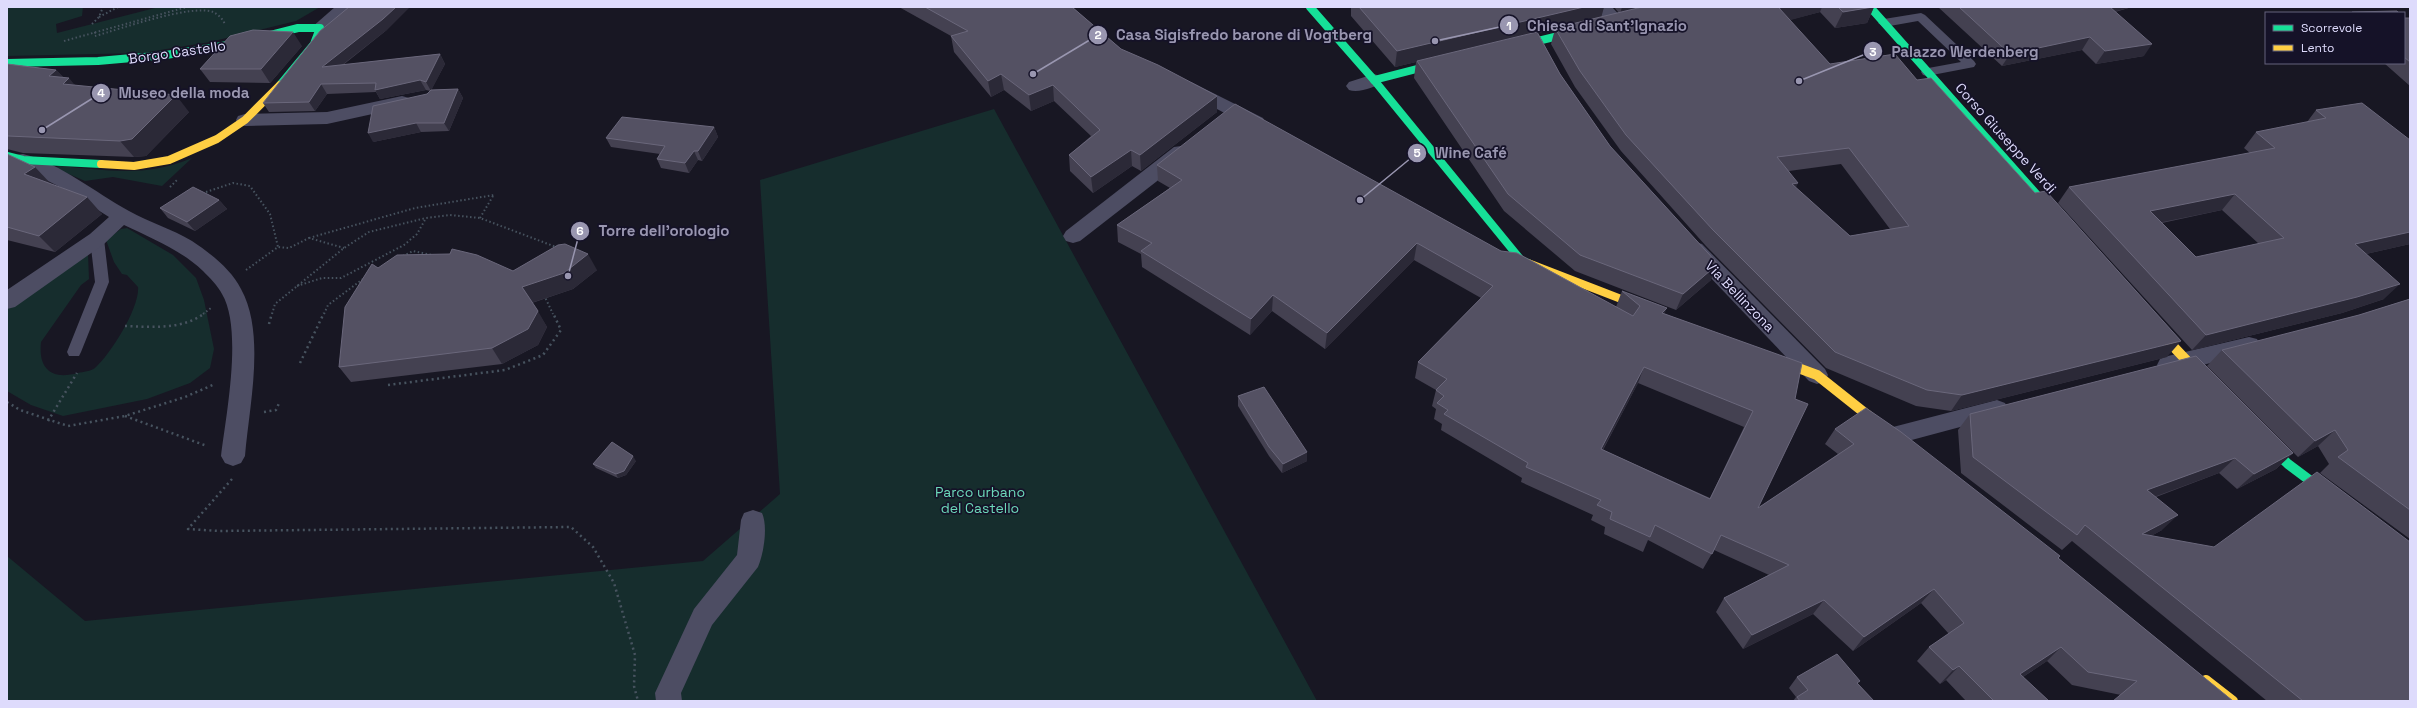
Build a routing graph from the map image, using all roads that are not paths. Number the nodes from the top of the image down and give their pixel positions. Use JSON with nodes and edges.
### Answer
{"nodes":[{"id":1,"x":345,"y":7,"type":"edge"},
{"id":2,"x":1310,"y":7,"type":"edge"},
{"id":3,"x":1603,"y":7,"type":"edge"},
{"id":4,"x":1870,"y":7,"type":"edge"},
{"id":5,"x":1616,"y":21,"type":"edge"},
{"id":6,"x":1884,"y":23,"type":"junction"},
{"id":7,"x":1593,"y":27,"type":"edge"},
{"id":8,"x":320,"y":28,"type":"junction"},
{"id":9,"x":1540,"y":40,"type":"junction"},
{"id":10,"x":1502,"y":49,"type":"edge"},
{"id":11,"x":1550,"y":59,"type":"edge"},
{"id":12,"x":1456,"y":60,"type":"edge"},
{"id":13,"x":7,"y":63,"type":"edge"},
{"id":14,"x":1928,"y":72,"type":"junction"},
{"id":15,"x":1174,"y":80,"type":"edge"},
{"id":16,"x":1374,"y":80,"type":"junction"},
{"id":17,"x":1355,"y":86,"type":"dead end"},
{"id":18,"x":419,"y":98,"type":"edge"},
{"id":19,"x":1238,"y":107,"type":"junction"},
{"id":20,"x":245,"y":120,"type":"junction"},
{"id":21,"x":1216,"y":124,"type":"edge"},
{"id":22,"x":1275,"y":132,"type":"edge"},
{"id":23,"x":1197,"y":139,"type":"edge"},
{"id":24,"x":15,"y":158,"type":"edge"},
{"id":25,"x":122,"y":216,"type":"junction"},
{"id":26,"x":2059,"y":219,"type":"edge"},
{"id":27,"x":1682,"y":234,"type":"edge"},
{"id":28,"x":1073,"y":236,"type":"dead end"},
{"id":29,"x":97,"y":239,"type":"junction"},
{"id":30,"x":1492,"y":253,"type":"edge"},
{"id":31,"x":1521,"y":260,"type":"junction"},
{"id":32,"x":7,"y":301,"type":"edge"},
{"id":33,"x":1654,"y":312,"type":"edge"},
{"id":34,"x":2148,"y":319,"type":"edge"},
{"id":35,"x":2268,"y":340,"type":"edge"},
{"id":36,"x":74,"y":352,"type":"dead end"},
{"id":37,"x":1765,"y":355,"type":"edge"},
{"id":38,"x":2185,"y":360,"type":"junction"},
{"id":39,"x":2147,"y":370,"type":"edge"},
{"id":40,"x":1817,"y":375,"type":"junction"},
{"id":41,"x":2212,"y":388,"type":"edge"},
{"id":42,"x":2016,"y":404,"type":"edge"},
{"id":43,"x":2255,"y":431,"type":"edge"},
{"id":44,"x":1900,"y":441,"type":"joint"},
{"id":45,"x":236,"y":464,"type":"road end"},
{"id":46,"x":2343,"y":505,"type":"edge"},
{"id":47,"x":753,"y":520,"type":"dead end"},
{"id":48,"x":2196,"y":672,"type":"edge"},
{"id":49,"x":669,"y":701,"type":"edge"},
{"id":50,"x":2233,"y":701,"type":"edge"}],
"edges":[{"from":1,"to":8,"type":"street"},
{"from":2,"to":16,"type":"street"},
{"from":3,"to":5,"type":"street"},
{"from":4,"to":6,"type":"street","name":"Corso Giuseppe Verdi"},
{"from":6,"to":14,"type":"street","name":"Corso Giuseppe Verdi"},
{"from":6,"to":14,"type":"lane"},
{"from":7,"to":9,"type":"street"},
{"from":8,"to":13,"type":"street","name":"Borgo Castello"},
{"from":8,"to":20,"type":"street"},
{"from":9,"to":10,"type":"street"},
{"from":9,"to":11,"type":"street"},
{"from":12,"to":16,"type":"street"},
{"from":14,"to":26,"type":"street","name":"Corso Giuseppe Verdi"},
{"from":15,"to":19,"type":"street"},
{"from":16,"to":17,"type":"street"},
{"from":16,"to":31,"type":"street"},
{"from":18,"to":20,"type":"street"},
{"from":19,"to":21,"type":"street"},
{"from":19,"to":22,"type":"street"},
{"from":20,"to":24,"type":"street"},
{"from":23,"to":28,"type":"street"},
{"from":24,"to":25,"type":"street"},
{"from":25,"to":29,"type":"street"},
{"from":25,"to":45,"type":"street"},
{"from":27,"to":40,"type":"street","name":"Via Bellinzona"},
{"from":29,"to":32,"type":"street"},
{"from":29,"to":36,"type":"lane"},
{"from":30,"to":31,"type":"street"},
{"from":31,"to":33,"type":"street"},
{"from":34,"to":38,"type":"street"},
{"from":35,"to":38,"type":"street"},
{"from":37,"to":40,"type":"street"},
{"from":38,"to":39,"type":"street"},
{"from":38,"to":41,"type":"street"},
{"from":40,"to":44,"type":"street"},
{"from":42,"to":44,"type":"street"},
{"from":43,"to":46,"type":"street"},
{"from":47,"to":49,"type":"street"},
{"from":48,"to":50,"type":"street"}]}
